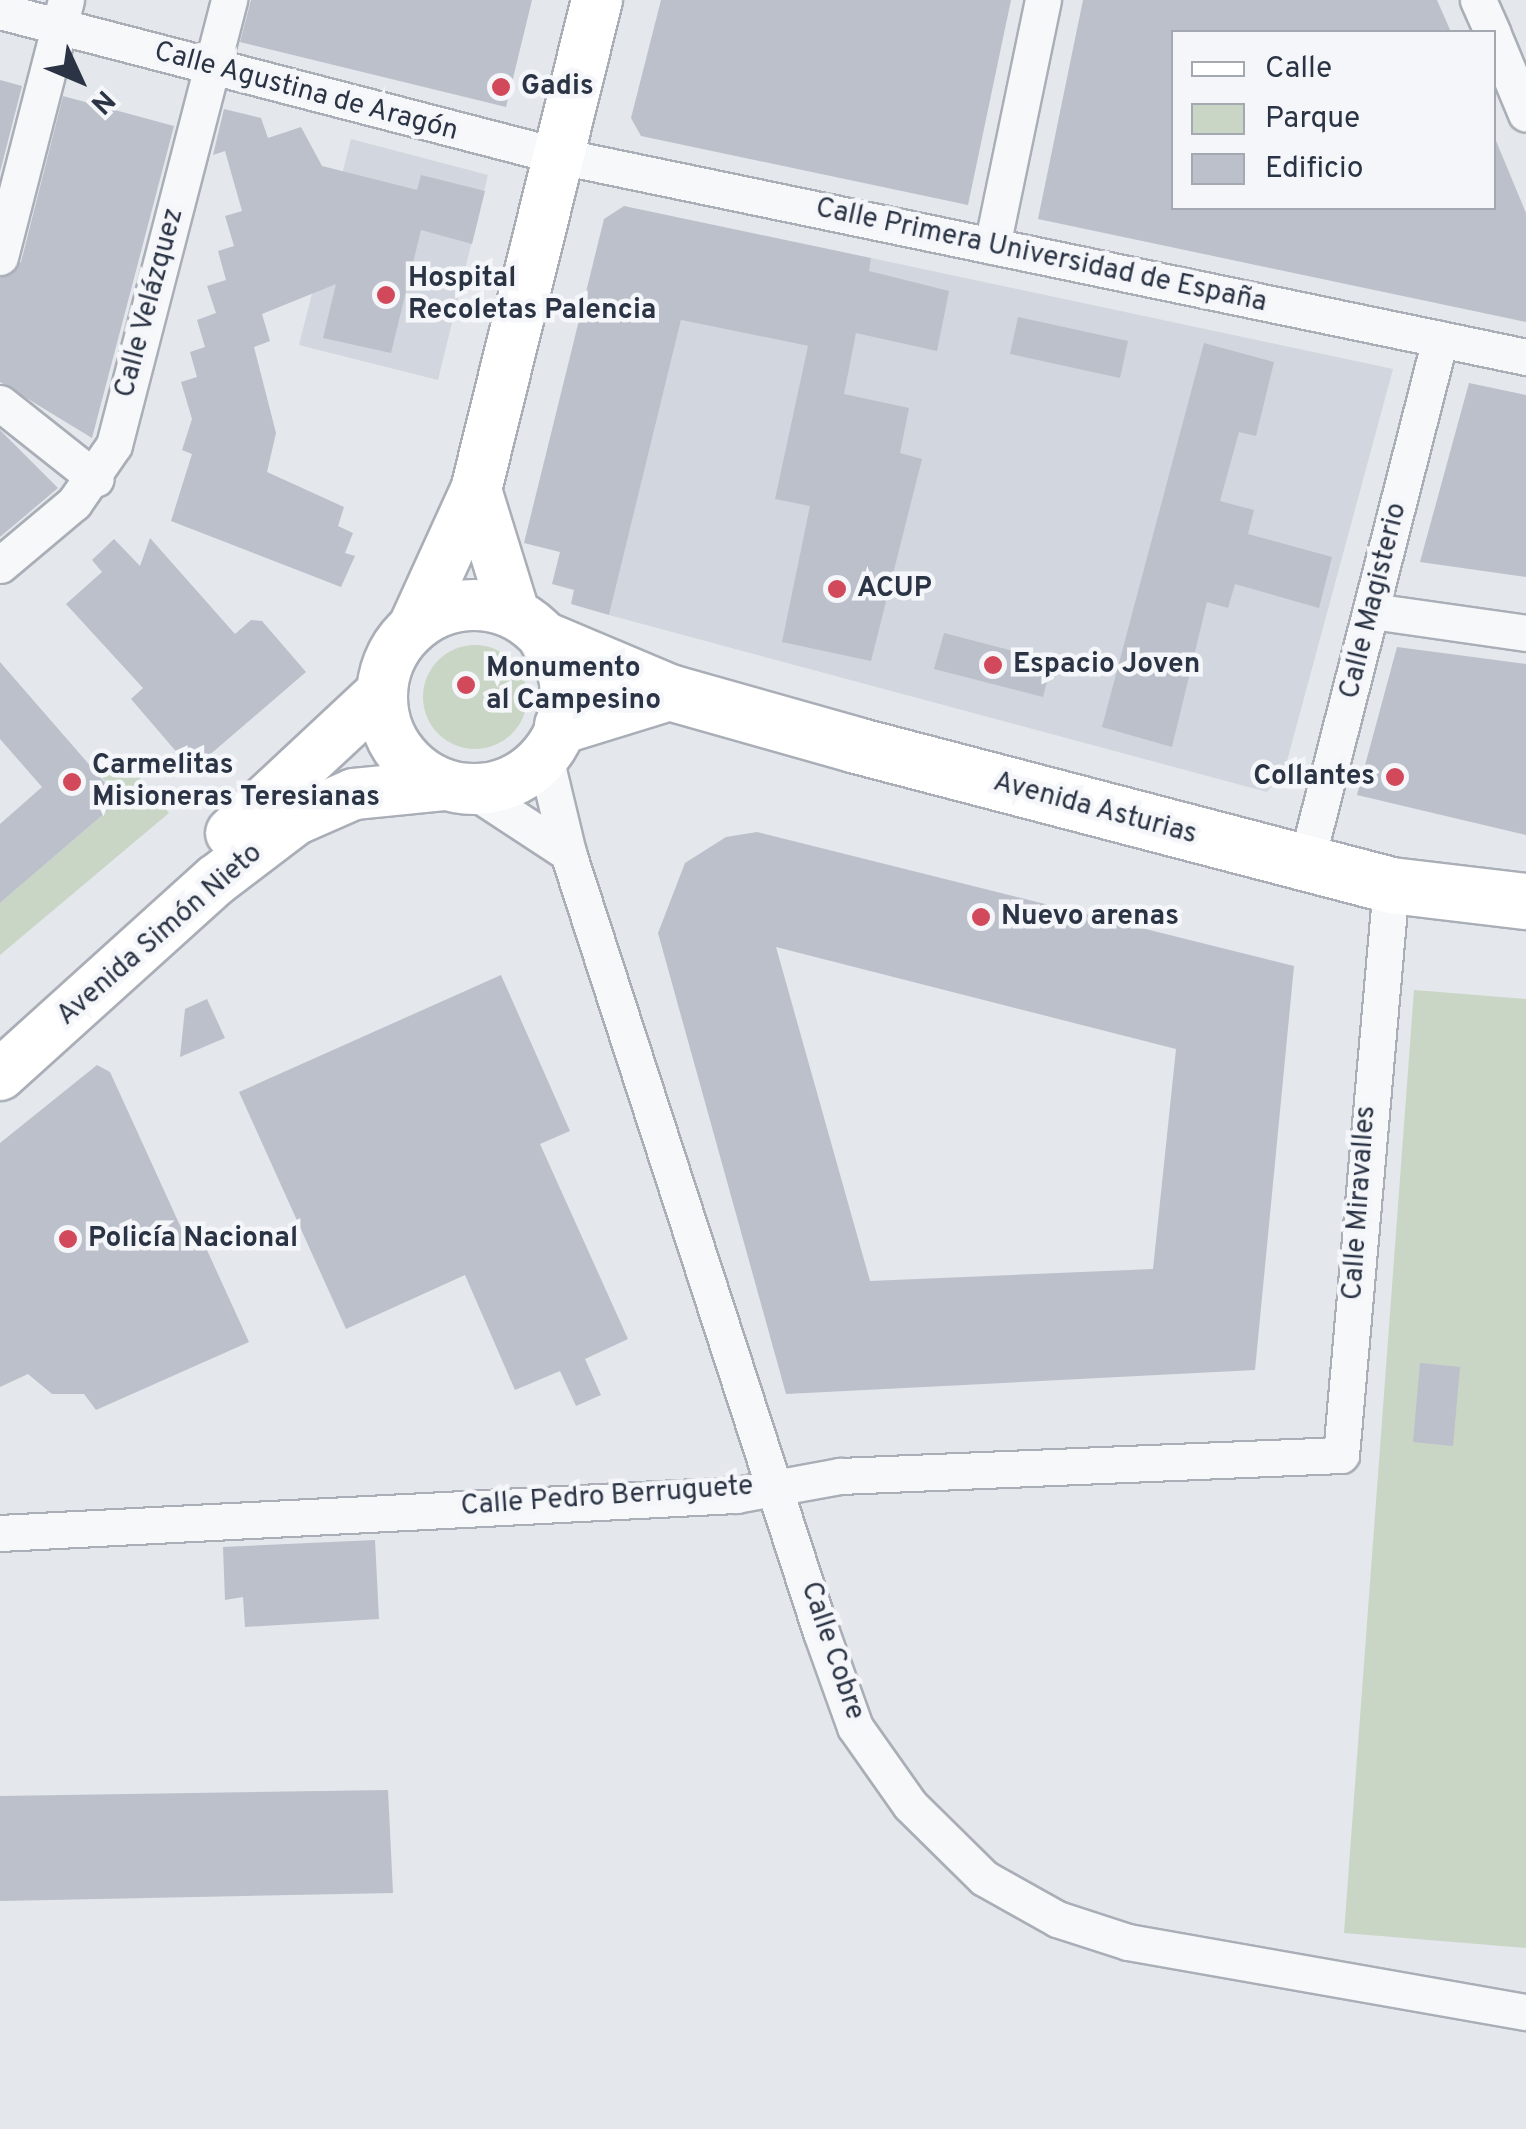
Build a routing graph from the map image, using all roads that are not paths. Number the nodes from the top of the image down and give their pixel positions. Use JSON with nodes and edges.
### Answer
{"nodes":[{"id":1,"x":229,"y":0,"type":"edge"},
{"id":2,"x":597,"y":0,"type":"edge"},
{"id":3,"x":1043,"y":0,"type":"edge"},
{"id":4,"x":1478,"y":0,"type":"edge"},
{"id":5,"x":0,"y":11,"type":"edge"},
{"id":6,"x":63,"y":13,"type":"edge"},
{"id":7,"x":1490,"y":30,"type":"edge"},
{"id":8,"x":1496,"y":44,"type":"edge"},
{"id":9,"x":211,"y":68,"type":"junction"},
{"id":10,"x":1526,"y":114,"type":"edge"},
{"id":11,"x":555,"y":155,"type":"junction"},
{"id":12,"x":992,"y":246,"type":"junction"},
{"id":13,"x":0,"y":257,"type":"edge"},
{"id":14,"x":1440,"y":339,"type":"junction"},
{"id":15,"x":1526,"y":356,"type":"edge"},
{"id":16,"x":0,"y":402,"type":"edge"},
{"id":17,"x":96,"y":479,"type":"junction"},
{"id":18,"x":476,"y":490,"type":"junction"},
{"id":19,"x":0,"y":565,"type":"edge"},
{"id":20,"x":1372,"y":611,"type":"junction"},
{"id":21,"x":414,"y":626,"type":"junction"},
{"id":22,"x":531,"y":627,"type":"junction"},
{"id":23,"x":1526,"y":634,"type":"edge"},
{"id":24,"x":669,"y":692,"type":"junction"},
{"id":25,"x":381,"y":693,"type":"junction"},
{"id":26,"x":553,"y":741,"type":"junction"},
{"id":27,"x":458,"y":788,"type":"junction"},
{"id":28,"x":568,"y":853,"type":"junction"},
{"id":29,"x":1306,"y":864,"type":"junction"},
{"id":30,"x":1390,"y":884,"type":"junction"},
{"id":31,"x":1526,"y":901,"type":"edge"},
{"id":32,"x":0,"y":1030,"type":"edge"},
{"id":33,"x":0,"y":1076,"type":"edge"},
{"id":34,"x":1273,"y":1452,"type":"joint"},
{"id":35,"x":778,"y":1483,"type":"junction"},
{"id":36,"x":0,"y":1533,"type":"edge"},
{"id":37,"x":1526,"y":2012,"type":"edge"}],
"edges":[{"from":1,"to":9,"type":"street","name":"Calle Velázquez"},
{"from":2,"to":11,"type":"main road"},
{"from":3,"to":12,"type":"street"},
{"from":4,"to":7,"type":"street"},
{"from":5,"to":6,"type":"street","name":"Calle Agustina de Aragón"},
{"from":6,"to":9,"type":"street","name":"Calle Agustina de Aragón"},
{"from":6,"to":13,"type":"street"},
{"from":8,"to":10,"type":"street"},
{"from":9,"to":11,"type":"street","name":"Calle Agustina de Aragón"},
{"from":9,"to":17,"type":"street","name":"Calle Velázquez"},
{"from":11,"to":12,"type":"street","name":"Calle Primera Universidad de España"},
{"from":11,"to":18,"type":"main road"},
{"from":12,"to":14,"type":"street","name":"Calle Primera Universidad de España"},
{"from":14,"to":15,"type":"street","name":"Calle Primera Universidad de España"},
{"from":14,"to":20,"type":"street","name":"Calle Magisterio"},
{"from":16,"to":17,"type":"street"},
{"from":17,"to":19,"type":"street","name":"Calle Velázquez"},
{"from":18,"to":21,"type":"main road"},
{"from":18,"to":22,"type":"main road"},
{"from":20,"to":23,"type":"street"},
{"from":20,"to":29,"type":"street","name":"Calle Magisterio"},
{"from":21,"to":22,"type":"main road"},
{"from":21,"to":25,"type":"main road"},
{"from":22,"to":24,"type":"main road","name":"Avenida Asturias"},
{"from":22,"to":26,"type":"main road"},
{"from":24,"to":26,"type":"main road"},
{"from":24,"to":29,"type":"main road","name":"Avenida Asturias"},
{"from":25,"to":27,"type":"main road"},
{"from":25,"to":32,"type":"main road","name":"Avenida Simón Nieto"},
{"from":26,"to":27,"type":"main road"},
{"from":26,"to":28,"type":"street","name":"Calle Cobre"},
{"from":27,"to":28,"type":"street"},
{"from":27,"to":33,"type":"main road","name":"Avenida Simón Nieto"},
{"from":28,"to":35,"type":"street","name":"Calle Cobre"},
{"from":29,"to":30,"type":"main road","name":"Avenida Asturias"},
{"from":30,"to":31,"type":"main road","name":"Avenida Asturias"},
{"from":30,"to":34,"type":"street","name":"Calle Miravalles"},
{"from":34,"to":35,"type":"street","name":"Calle Pedro Berruguete"},
{"from":35,"to":36,"type":"street","name":"Calle Pedro Berruguete"},
{"from":35,"to":37,"type":"street","name":"Calle Cobre"}]}
